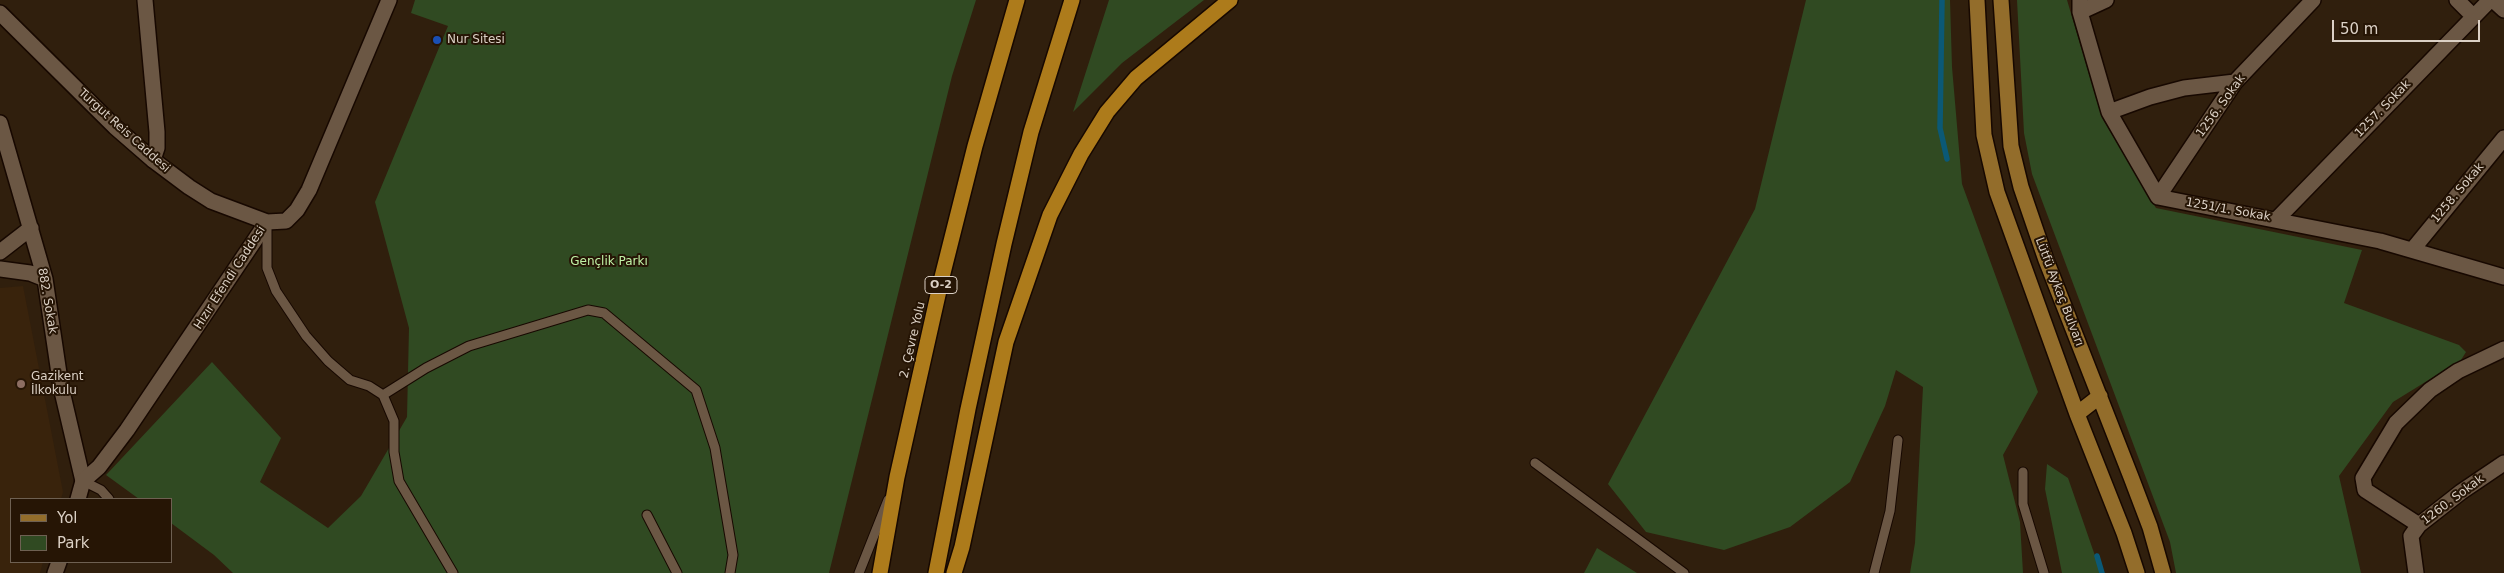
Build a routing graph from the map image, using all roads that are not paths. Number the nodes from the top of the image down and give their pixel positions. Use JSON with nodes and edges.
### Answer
{"nodes":[{"id":1,"x":145,"y":0,"type":"edge"},
{"id":2,"x":389,"y":0,"type":"edge"},
{"id":3,"x":1018,"y":0,"type":"edge"},
{"id":4,"x":1072,"y":0,"type":"edge"},
{"id":5,"x":1230,"y":0,"type":"edge"},
{"id":6,"x":1977,"y":0,"type":"edge"},
{"id":7,"x":2001,"y":0,"type":"edge"},
{"id":8,"x":2106,"y":0,"type":"edge"},
{"id":9,"x":2313,"y":0,"type":"edge"},
{"id":10,"x":2457,"y":0,"type":"edge"},
{"id":11,"x":2492,"y":0,"type":"edge"},
{"id":12,"x":2080,"y":6,"type":"edge"},
{"id":13,"x":2504,"y":10,"type":"edge"},
{"id":14,"x":0,"y":13,"type":"edge"},
{"id":15,"x":2473,"y":16,"type":"junction"},
{"id":16,"x":2235,"y":82,"type":"junction"},
{"id":17,"x":2109,"y":112,"type":"junction"},
{"id":18,"x":0,"y":123,"type":"edge"},
{"id":19,"x":2504,"y":138,"type":"edge"},
{"id":20,"x":153,"y":160,"type":"junction"},
{"id":21,"x":2158,"y":197,"type":"junction"},
{"id":22,"x":2277,"y":219,"type":"junction"},
{"id":23,"x":267,"y":222,"type":"junction"},
{"id":24,"x":32,"y":228,"type":"junction"},
{"id":25,"x":2413,"y":249,"type":"junction"},
{"id":26,"x":0,"y":252,"type":"edge"},
{"id":27,"x":0,"y":270,"type":"edge"},
{"id":28,"x":2504,"y":277,"type":"edge"},
{"id":29,"x":45,"y":279,"type":"junction"},
{"id":30,"x":2504,"y":349,"type":"edge"},
{"id":31,"x":2070,"y":392,"type":"junction"},
{"id":32,"x":383,"y":395,"type":"junction"},
{"id":33,"x":2100,"y":396,"type":"junction"},
{"id":34,"x":2077,"y":414,"type":"junction"},
{"id":35,"x":1898,"y":440,"type":"dead end"},
{"id":36,"x":2504,"y":462,"type":"edge"},
{"id":37,"x":1535,"y":464,"type":"dead end"},
{"id":38,"x":2022,"y":472,"type":"dead end"},
{"id":39,"x":897,"y":477,"type":"junction"},
{"id":40,"x":84,"y":482,"type":"junction"},
{"id":41,"x":78,"y":498,"type":"edge"},
{"id":42,"x":108,"y":498,"type":"edge"},
{"id":43,"x":647,"y":515,"type":"dead end"},
{"id":44,"x":2420,"y":525,"type":"junction"},
{"id":45,"x":453,"y":573,"type":"edge"},
{"id":46,"x":677,"y":573,"type":"edge"},
{"id":47,"x":730,"y":573,"type":"edge"},
{"id":48,"x":858,"y":573,"type":"edge"},
{"id":49,"x":880,"y":573,"type":"edge"},
{"id":50,"x":936,"y":573,"type":"edge"},
{"id":51,"x":954,"y":573,"type":"edge"},
{"id":52,"x":1684,"y":573,"type":"edge"},
{"id":53,"x":1874,"y":573,"type":"edge"},
{"id":54,"x":2044,"y":573,"type":"edge"},
{"id":55,"x":2137,"y":573,"type":"edge"},
{"id":56,"x":2163,"y":573,"type":"edge"},
{"id":57,"x":2416,"y":573,"type":"edge"}],
"edges":[{"from":1,"to":20,"type":"street"},
{"from":2,"to":23,"type":"street","name":"Hızır Efendi Caddesi"},
{"from":3,"to":39,"type":"highway","name":"2. Çevre Yolu","number":"O-2"},
{"from":4,"to":50,"type":"highway"},
{"from":5,"to":51,"type":"highway"},
{"from":6,"to":31,"type":"main road","name":"Lütfü Aykaç Bulvarı"},
{"from":7,"to":33,"type":"main road","name":"Lütfü Aykaç Bulvarı"},
{"from":8,"to":12,"type":"street"},
{"from":9,"to":16,"type":"street","name":"1256. Sokak"},
{"from":10,"to":15,"type":"street"},
{"from":11,"to":13,"type":"street"},
{"from":11,"to":15,"type":"street","name":"1257. Sokak"},
{"from":12,"to":17,"type":"street"},
{"from":14,"to":20,"type":"street","name":"Turgut Reis Caddesi"},
{"from":15,"to":22,"type":"street","name":"1257. Sokak"},
{"from":16,"to":17,"type":"street"},
{"from":16,"to":21,"type":"street","name":"1256. Sokak"},
{"from":17,"to":21,"type":"street"},
{"from":18,"to":24,"type":"street","name":"882. Sokak"},
{"from":19,"to":25,"type":"street","name":"1258. Sokak"},
{"from":20,"to":23,"type":"street","name":"Turgut Reis Caddesi"},
{"from":21,"to":22,"type":"street","name":"1251/1. Sokak"},
{"from":22,"to":25,"type":"street","name":"1251/1. Sokak"},
{"from":23,"to":32,"type":"lane"},
{"from":23,"to":40,"type":"street","name":"Hızır Efendi Caddesi"},
{"from":24,"to":26,"type":"street"},
{"from":24,"to":29,"type":"street","name":"882. Sokak"},
{"from":25,"to":28,"type":"street","name":"1251/1. Sokak"},
{"from":27,"to":29,"type":"street"},
{"from":29,"to":40,"type":"street","name":"882. Sokak"},
{"from":30,"to":44,"type":"street"},
{"from":31,"to":33,"type":"main road"},
{"from":31,"to":34,"type":"main road","name":"Lütfü Aykaç Bulvarı"},
{"from":32,"to":45,"type":"lane"},
{"from":32,"to":47,"type":"lane"},
{"from":33,"to":34,"type":"main road"},
{"from":33,"to":56,"type":"main road","name":"Lütfü Aykaç Bulvarı"},
{"from":34,"to":55,"type":"main road","name":"Lütfü Aykaç Bulvarı"},
{"from":35,"to":53,"type":"lane"},
{"from":36,"to":44,"type":"street","name":"1260. Sokak"},
{"from":37,"to":52,"type":"lane"},
{"from":38,"to":54,"type":"lane"},
{"from":39,"to":48,"type":"lane"},
{"from":39,"to":49,"type":"highway","name":"2. Çevre Yolu","number":"O-2"},
{"from":40,"to":41,"type":"street","name":"Hızır Efendi Caddesi"},
{"from":40,"to":42,"type":"lane"},
{"from":43,"to":46,"type":"lane"},
{"from":44,"to":57,"type":"street","name":"1260. Sokak"}]}
